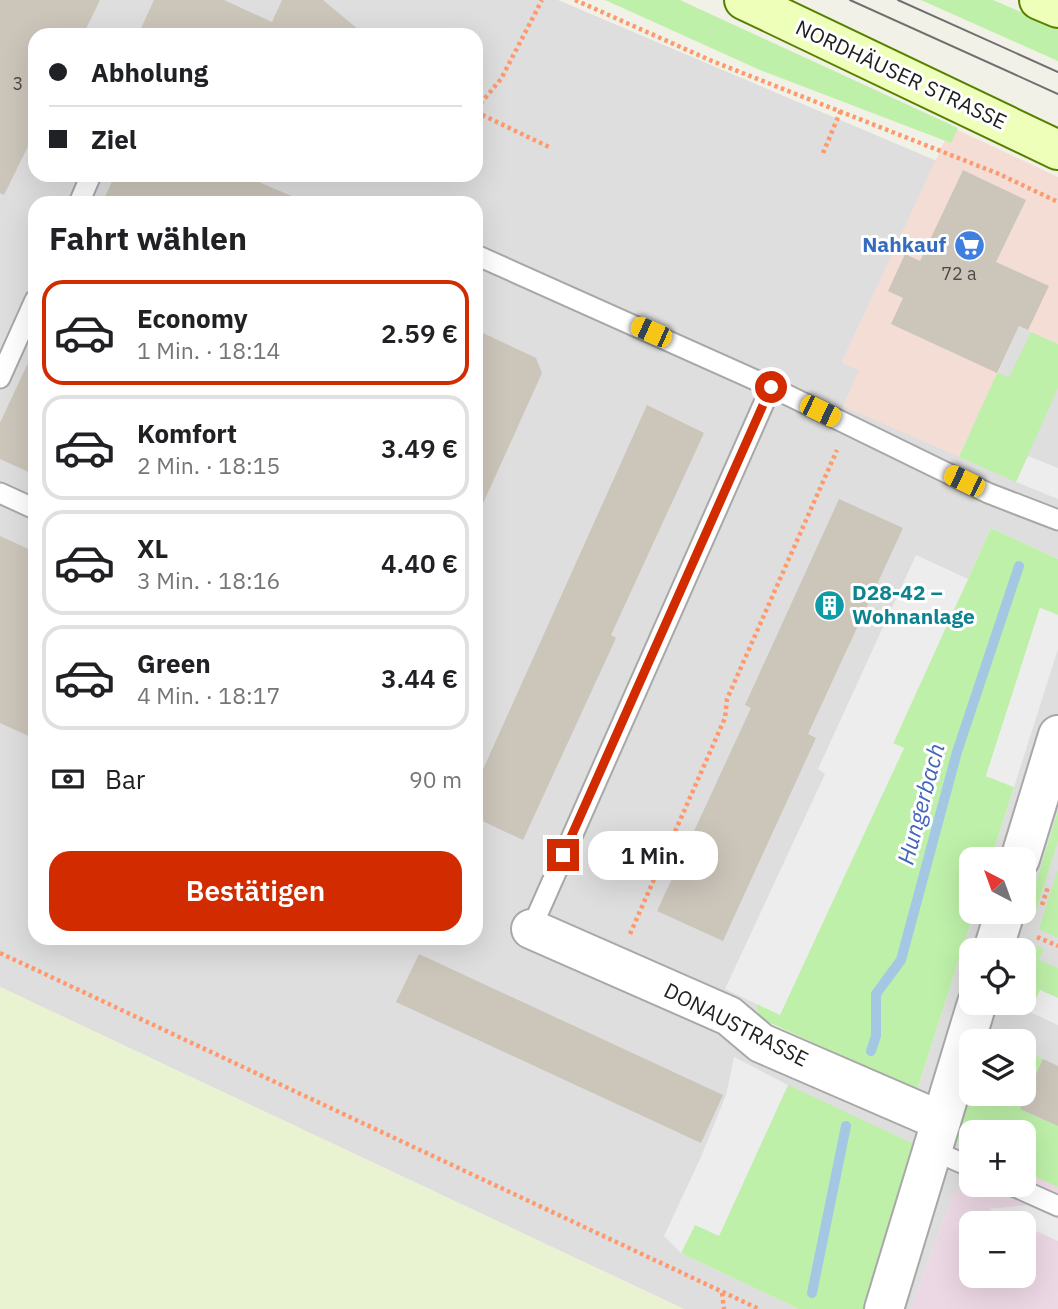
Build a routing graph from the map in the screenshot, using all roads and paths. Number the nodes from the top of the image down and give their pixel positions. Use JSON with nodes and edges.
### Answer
{"nodes":[{"id":1,"x":542,"y":0,"type":"edge"},
{"id":2,"x":575,"y":0,"type":"edge"},
{"id":3,"x":744,"y":0,"type":"edge"},
{"id":4,"x":1039,"y":0,"type":"edge"},
{"id":5,"x":1058,"y":8,"type":"edge"},
{"id":6,"x":483,"y":102,"type":"edge"},
{"id":7,"x":841,"y":110,"type":"junction"},
{"id":8,"x":483,"y":114,"type":"edge"},
{"id":9,"x":551,"y":148,"type":"dead end"},
{"id":10,"x":1058,"y":150,"type":"edge"},
{"id":11,"x":822,"y":153,"type":"dead end"},
{"id":12,"x":1058,"y":202,"type":"edge"},
{"id":13,"x":483,"y":258,"type":"edge"},
{"id":14,"x":28,"y":316,"type":"edge"},
{"id":15,"x":0,"y":378,"type":"edge"},
{"id":16,"x":771,"y":387,"type":"junction"},
{"id":17,"x":845,"y":423,"type":"junction"},
{"id":18,"x":0,"y":493,"type":"edge"},
{"id":19,"x":28,"y":506,"type":"edge"},
{"id":20,"x":1058,"y":520,"type":"edge"},
{"id":21,"x":1058,"y":735,"type":"edge"},
{"id":22,"x":1024,"y":847,"type":"edge"},
{"id":23,"x":1018,"y":924,"type":"edge"},
{"id":24,"x":1021,"y":924,"type":"edge"},
{"id":25,"x":531,"y":929,"type":"joint"},
{"id":26,"x":1005,"y":938,"type":"edge"},
{"id":27,"x":1058,"y":946,"type":"edge"},
{"id":28,"x":0,"y":953,"type":"edge"},
{"id":29,"x":616,"y":967,"type":"junction"},
{"id":30,"x":973,"y":1015,"type":"edge"},
{"id":31,"x":937,"y":1135,"type":"junction"},
{"id":32,"x":959,"y":1156,"type":"edge"},
{"id":33,"x":1036,"y":1196,"type":"edge"},
{"id":34,"x":1058,"y":1206,"type":"edge"},
{"id":35,"x":722,"y":1292,"type":"junction"},
{"id":36,"x":724,"y":1309,"type":"edge"},
{"id":37,"x":759,"y":1309,"type":"edge"},
{"id":38,"x":884,"y":1309,"type":"edge"}],
"edges":[{"from":1,"to":6,"type":"path"},
{"from":2,"to":7,"type":"path"},
{"from":3,"to":10,"type":"main road","name":"NORDHÄUSER STRASSE"},
{"from":4,"to":5,"type":"main road"},
{"from":7,"to":11,"type":"path"},
{"from":7,"to":12,"type":"path"},
{"from":8,"to":9,"type":"path"},
{"from":13,"to":16,"type":"lane"},
{"from":14,"to":15,"type":"lane"},
{"from":16,"to":17,"type":"lane"},
{"from":16,"to":25,"type":"lane"},
{"from":17,"to":20,"type":"lane"},
{"from":17,"to":29,"type":"path"},
{"from":18,"to":19,"type":"lane"},
{"from":21,"to":22,"type":"street"},
{"from":23,"to":26,"type":"street"},
{"from":24,"to":27,"type":"path"},
{"from":25,"to":29,"type":"street","name":"DONAUSTRASSE"},
{"from":28,"to":35,"type":"path"},
{"from":29,"to":31,"type":"street","name":"DONAUSTRASSE"},
{"from":30,"to":31,"type":"street"},
{"from":31,"to":32,"type":"lane"},
{"from":31,"to":38,"type":"street"},
{"from":33,"to":34,"type":"lane"},
{"from":35,"to":36,"type":"path"},
{"from":35,"to":37,"type":"path"}]}
